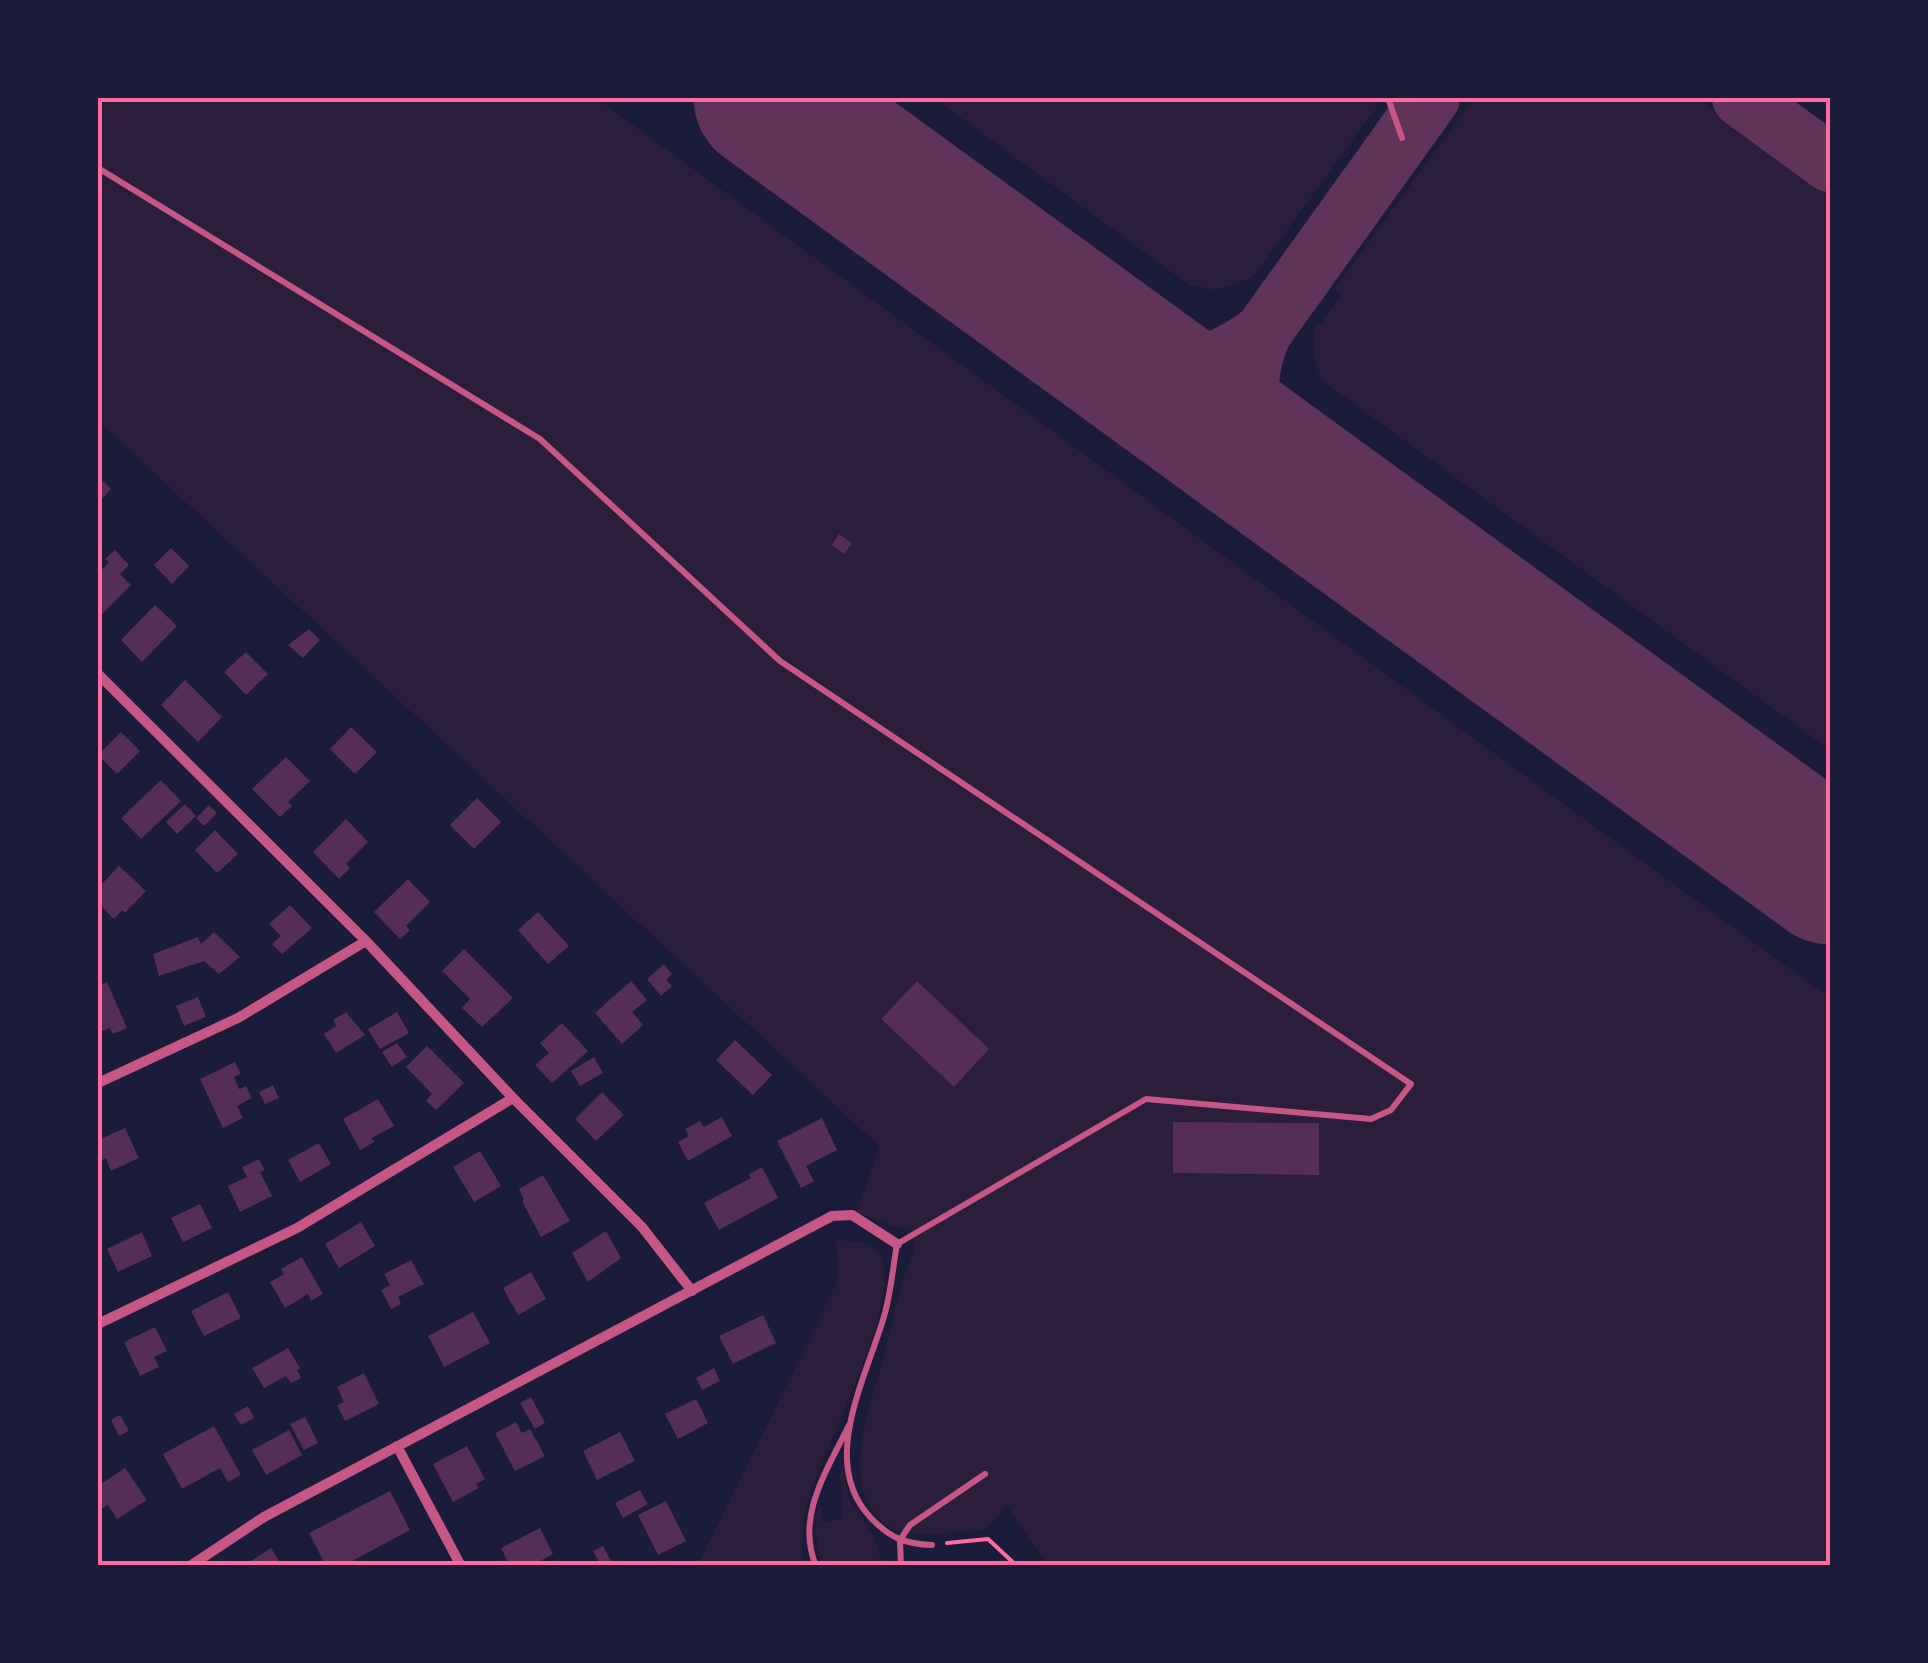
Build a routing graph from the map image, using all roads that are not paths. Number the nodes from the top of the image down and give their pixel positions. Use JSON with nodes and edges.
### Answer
{"nodes":[{"id":1,"x":1388,"y":98,"type":"edge"},
{"id":2,"x":1402,"y":138,"type":"dead end"},
{"id":3,"x":98,"y":168,"type":"edge"},
{"id":4,"x":98,"y":674,"type":"edge"},
{"id":5,"x":366,"y":941,"type":"junction"},
{"id":6,"x":98,"y":1083,"type":"edge"},
{"id":7,"x":513,"y":1098,"type":"junction"},
{"id":8,"x":897,"y":1244,"type":"junction"},
{"id":9,"x":692,"y":1290,"type":"junction"},
{"id":10,"x":98,"y":1324,"type":"edge"},
{"id":11,"x":852,"y":1419,"type":"junction"},
{"id":12,"x":397,"y":1446,"type":"junction"},
{"id":13,"x":984,"y":1474,"type":"dead end"},
{"id":14,"x":900,"y":1540,"type":"junction"},
{"id":15,"x":932,"y":1544,"type":"road end"},
{"id":16,"x":190,"y":1566,"type":"edge"},
{"id":17,"x":461,"y":1566,"type":"edge"},
{"id":18,"x":816,"y":1566,"type":"edge"},
{"id":19,"x":901,"y":1566,"type":"edge"}],
"edges":[{"from":1,"to":2,"type":"lane"},
{"from":3,"to":8,"type":"lane"},
{"from":4,"to":5,"type":"street"},
{"from":5,"to":6,"type":"street"},
{"from":5,"to":7,"type":"street"},
{"from":7,"to":9,"type":"street"},
{"from":7,"to":10,"type":"street"},
{"from":8,"to":9,"type":"street"},
{"from":8,"to":11,"type":"lane"},
{"from":9,"to":12,"type":"street"},
{"from":11,"to":14,"type":"lane"},
{"from":11,"to":18,"type":"lane"},
{"from":12,"to":16,"type":"street"},
{"from":12,"to":17,"type":"street"},
{"from":13,"to":14,"type":"lane"},
{"from":14,"to":15,"type":"lane"},
{"from":14,"to":19,"type":"lane"}]}
